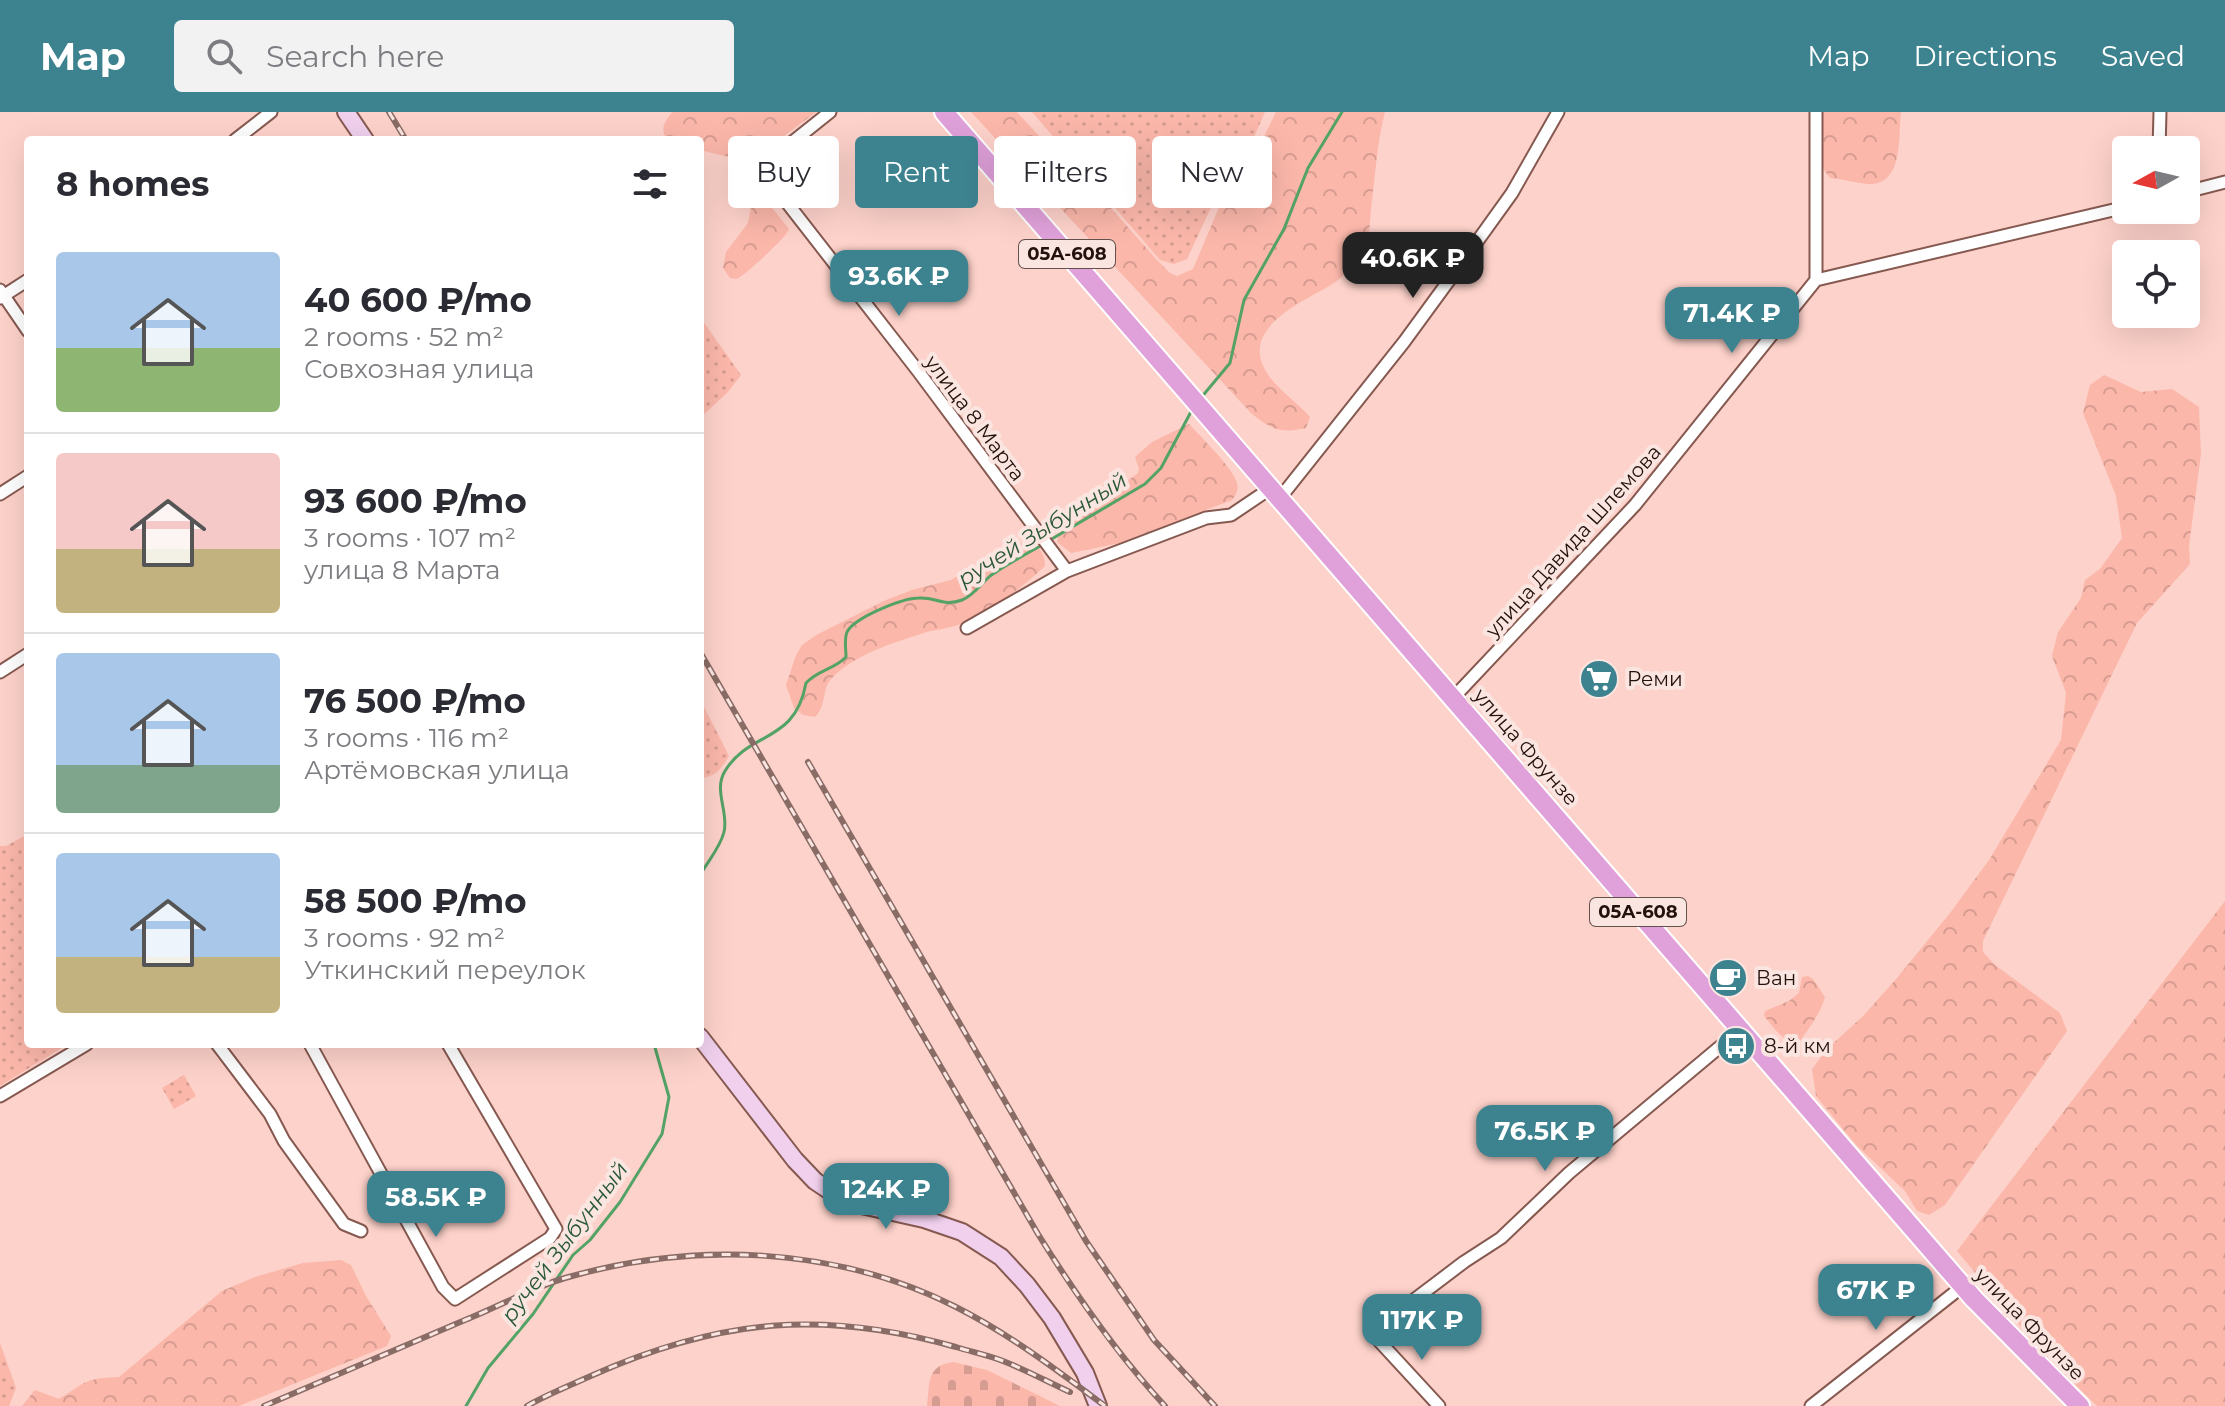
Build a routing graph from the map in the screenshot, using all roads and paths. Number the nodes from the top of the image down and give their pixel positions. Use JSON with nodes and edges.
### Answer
{"nodes":[{"id":1,"x":271,"y":112,"type":"edge"},
{"id":2,"x":346,"y":112,"type":"edge"},
{"id":3,"x":830,"y":112,"type":"edge"},
{"id":4,"x":944,"y":112,"type":"edge"},
{"id":5,"x":1558,"y":112,"type":"edge"},
{"id":6,"x":1816,"y":112,"type":"edge"},
{"id":7,"x":2160,"y":112,"type":"edge"},
{"id":8,"x":240,"y":136,"type":"edge"},
{"id":9,"x":362,"y":136,"type":"edge"},
{"id":10,"x":2159,"y":136,"type":"edge"},
{"id":11,"x":2225,"y":182,"type":"edge"},
{"id":12,"x":2200,"y":188,"type":"edge"},
{"id":13,"x":2112,"y":210,"type":"edge"},
{"id":14,"x":1816,"y":280,"type":"junction"},
{"id":15,"x":24,"y":282,"type":"edge"},
{"id":16,"x":1,"y":295,"type":"edge"},
{"id":17,"x":24,"y":326,"type":"edge"},
{"id":18,"x":24,"y":479,"type":"edge"},
{"id":19,"x":1276,"y":493,"type":"junction"},
{"id":20,"x":0,"y":494,"type":"edge"},
{"id":21,"x":1067,"y":571,"type":"junction"},
{"id":22,"x":967,"y":628,"type":"dead end"},
{"id":23,"x":24,"y":657,"type":"edge"},
{"id":24,"x":0,"y":672,"type":"edge"},
{"id":25,"x":1454,"y":697,"type":"junction"},
{"id":26,"x":1740,"y":1030,"type":"junction"},
{"id":27,"x":704,"y":1042,"type":"edge"},
{"id":28,"x":80,"y":1048,"type":"edge"},
{"id":29,"x":220,"y":1048,"type":"edge"},
{"id":30,"x":312,"y":1048,"type":"edge"},
{"id":31,"x":450,"y":1048,"type":"edge"},
{"id":32,"x":0,"y":1096,"type":"edge"},
{"id":33,"x":361,"y":1231,"type":"dead end"},
{"id":34,"x":1963,"y":1286,"type":"junction"},
{"id":35,"x":1098,"y":1406,"type":"edge"},
{"id":36,"x":1439,"y":1406,"type":"edge"},
{"id":37,"x":1811,"y":1406,"type":"edge"},
{"id":38,"x":2080,"y":1406,"type":"edge"}],
"edges":[{"from":1,"to":8,"type":"street"},
{"from":2,"to":9,"type":"main road"},
{"from":3,"to":21,"type":"street","name":"улица 8 Марта"},
{"from":4,"to":19,"type":"main road","name":"улица Фрунзе","number":"05А-608"},
{"from":5,"to":19,"type":"street"},
{"from":6,"to":14,"type":"street"},
{"from":7,"to":10,"type":"street"},
{"from":11,"to":12,"type":"street"},
{"from":13,"to":14,"type":"street"},
{"from":14,"to":25,"type":"street","name":"улица Давида Шлемова"},
{"from":15,"to":16,"type":"street"},
{"from":16,"to":17,"type":"street"},
{"from":18,"to":20,"type":"street"},
{"from":19,"to":21,"type":"street"},
{"from":19,"to":25,"type":"main road","name":"улица Фрунзе","number":"05А-608"},
{"from":21,"to":22,"type":"street"},
{"from":23,"to":24,"type":"street"},
{"from":25,"to":26,"type":"main road","name":"улица Фрунзе","number":"05А-608"},
{"from":26,"to":34,"type":"main road","name":"улица Фрунзе","number":"05А-608"},
{"from":26,"to":36,"type":"street"},
{"from":27,"to":35,"type":"main road"},
{"from":28,"to":32,"type":"street"},
{"from":29,"to":33,"type":"street"},
{"from":30,"to":31,"type":"street"},
{"from":34,"to":37,"type":"street"},
{"from":34,"to":38,"type":"main road","name":"улица Фрунзе","number":"05А-608"}]}
